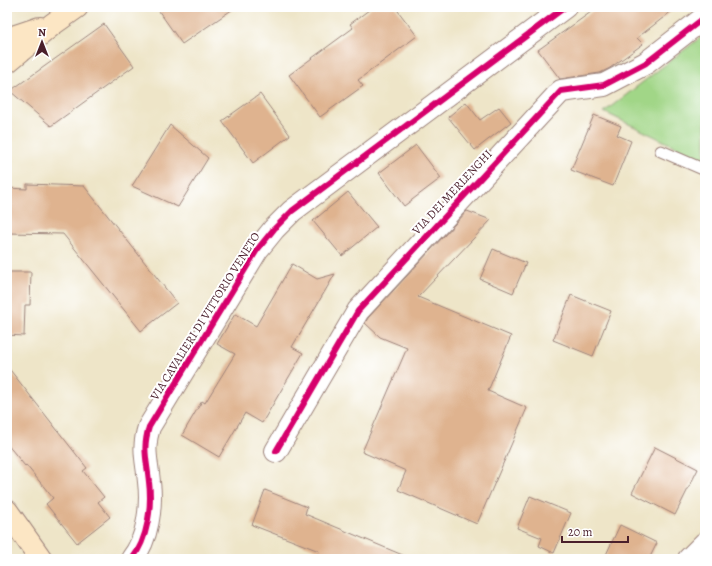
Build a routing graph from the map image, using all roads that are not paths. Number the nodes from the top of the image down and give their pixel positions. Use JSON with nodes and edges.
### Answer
{"nodes":[{"id":1,"x":77,"y":7,"type":"edge"},
{"id":2,"x":565,"y":7,"type":"edge"},
{"id":3,"x":705,"y":17,"type":"edge"},
{"id":4,"x":53,"y":24,"type":"junction"},
{"id":5,"x":7,"y":39,"type":"edge"},
{"id":6,"x":7,"y":62,"type":"edge"},
{"id":7,"x":661,"y":151,"type":"dead end"},
{"id":8,"x":705,"y":170,"type":"edge"},
{"id":9,"x":276,"y":451,"type":"dead end"},
{"id":10,"x":7,"y":511,"type":"edge"},
{"id":11,"x":705,"y":543,"type":"edge"},
{"id":12,"x":41,"y":559,"type":"edge"},
{"id":13,"x":132,"y":559,"type":"edge"},
{"id":14,"x":689,"y":559,"type":"edge"}],
"edges":[{"from":1,"to":4,"type":"street"},
{"from":2,"to":13,"type":"street","name":"VIA CAVALIERI DI VITTORIO VENETO"},
{"from":3,"to":9,"type":"street","name":"VIA DEI MERLENGHI"},
{"from":4,"to":5,"type":"street"},
{"from":4,"to":6,"type":"street"},
{"from":7,"to":8,"type":"lane"},
{"from":10,"to":12,"type":"street"},
{"from":11,"to":14,"type":"street"}]}
